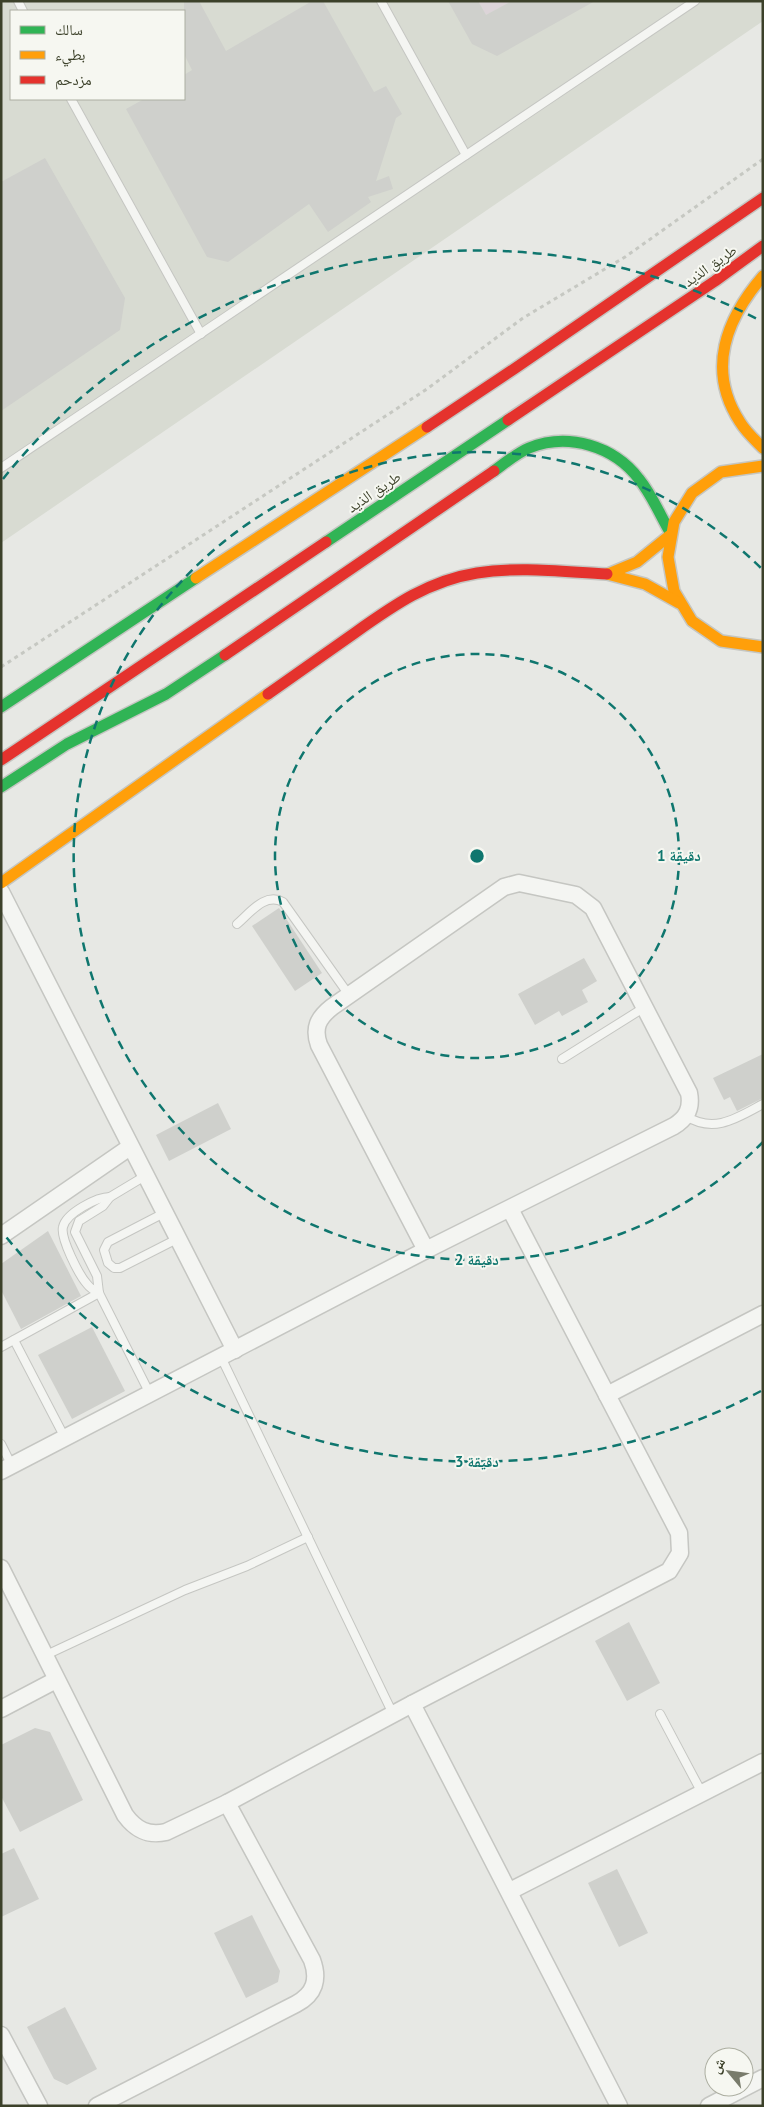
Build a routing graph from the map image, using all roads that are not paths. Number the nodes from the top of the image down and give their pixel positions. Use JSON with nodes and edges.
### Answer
{"nodes":[{"id":1,"x":381,"y":1,"type":"edge"},
{"id":2,"x":695,"y":1,"type":"edge"},
{"id":3,"x":72,"y":100,"type":"edge"},
{"id":4,"x":466,"y":155,"type":"junction"},
{"id":5,"x":763,"y":198,"type":"edge"},
{"id":6,"x":763,"y":246,"type":"edge"},
{"id":7,"x":763,"y":276,"type":"edge"},
{"id":8,"x":201,"y":334,"type":"junction"},
{"id":9,"x":763,"y":448,"type":"edge"},
{"id":10,"x":763,"y":466,"type":"edge"},
{"id":11,"x":1,"y":468,"type":"edge"},
{"id":12,"x":669,"y":534,"type":"junction"},
{"id":13,"x":608,"y":574,"type":"junction"},
{"id":14,"x":679,"y":603,"type":"junction"},
{"id":15,"x":747,"y":647,"type":"junction"},
{"id":16,"x":763,"y":647,"type":"edge"},
{"id":17,"x":763,"y":657,"type":"edge"},
{"id":18,"x":24,"y":692,"type":"junction"},
{"id":19,"x":1,"y":693,"type":"edge"},
{"id":20,"x":1,"y":708,"type":"edge"},
{"id":21,"x":1,"y":760,"type":"edge"},
{"id":22,"x":1,"y":787,"type":"edge"},
{"id":23,"x":1,"y":883,"type":"edge"},
{"id":24,"x":1,"y":892,"type":"edge"},
{"id":25,"x":237,"y":924,"type":"dead end"},
{"id":26,"x":349,"y":995,"type":"junction"},
{"id":27,"x":645,"y":1007,"type":"junction"},
{"id":28,"x":562,"y":1059,"type":"dead end"},
{"id":29,"x":763,"y":1104,"type":"edge"},
{"id":30,"x":686,"y":1116,"type":"junction"},
{"id":31,"x":130,"y":1147,"type":"junction"},
{"id":32,"x":145,"y":1176,"type":"junction"},
{"id":33,"x":110,"y":1197,"type":"junction"},
{"id":34,"x":510,"y":1209,"type":"junction"},
{"id":35,"x":164,"y":1213,"type":"junction"},
{"id":36,"x":1,"y":1236,"type":"edge"},
{"id":37,"x":177,"y":1239,"type":"junction"},
{"id":38,"x":426,"y":1250,"type":"junction"},
{"id":39,"x":99,"y":1293,"type":"junction"},
{"id":40,"x":763,"y":1314,"type":"edge"},
{"id":41,"x":14,"y":1340,"type":"junction"},
{"id":42,"x":1,"y":1347,"type":"edge"},
{"id":43,"x":228,"y":1353,"type":"junction"},
{"id":44,"x":150,"y":1394,"type":"junction"},
{"id":45,"x":607,"y":1395,"type":"junction"},
{"id":46,"x":66,"y":1438,"type":"junction"},
{"id":47,"x":1,"y":1444,"type":"edge"},
{"id":48,"x":7,"y":1468,"type":"edge"},
{"id":49,"x":308,"y":1537,"type":"junction"},
{"id":50,"x":1,"y":1568,"type":"edge"},
{"id":51,"x":44,"y":1656,"type":"junction"},
{"id":52,"x":56,"y":1680,"type":"junction"},
{"id":53,"x":412,"y":1704,"type":"junction"},
{"id":54,"x":1,"y":1709,"type":"edge"},
{"id":55,"x":392,"y":1714,"type":"junction"},
{"id":56,"x":660,"y":1714,"type":"dead end"},
{"id":57,"x":763,"y":1762,"type":"edge"},
{"id":58,"x":702,"y":1793,"type":"junction"},
{"id":59,"x":227,"y":1803,"type":"junction"},
{"id":60,"x":510,"y":1892,"type":"junction"},
{"id":61,"x":1,"y":2035,"type":"edge"},
{"id":62,"x":763,"y":2078,"type":"edge"},
{"id":63,"x":38,"y":2106,"type":"edge"},
{"id":64,"x":97,"y":2106,"type":"edge"},
{"id":65,"x":619,"y":2106,"type":"edge"},
{"id":66,"x":709,"y":2106,"type":"edge"}],
"edges":[{"from":1,"to":4,"type":"lane"},
{"from":2,"to":4,"type":"lane"},
{"from":3,"to":8,"type":"lane"},
{"from":4,"to":8,"type":"lane"},
{"from":5,"to":18,"type":"main road","name":"طريق الذيد"},
{"from":6,"to":21,"type":"main road","name":"طريق الذيد"},
{"from":7,"to":9,"type":"main road"},
{"from":8,"to":11,"type":"lane"},
{"from":10,"to":12,"type":"main road"},
{"from":12,"to":13,"type":"main road"},
{"from":12,"to":14,"type":"main road"},
{"from":12,"to":22,"type":"main road"},
{"from":13,"to":14,"type":"main road"},
{"from":13,"to":23,"type":"main road"},
{"from":14,"to":15,"type":"main road"},
{"from":15,"to":16,"type":"main road"},
{"from":15,"to":17,"type":"main road"},
{"from":18,"to":19,"type":"main road"},
{"from":18,"to":20,"type":"main road","name":"طريق الذيد"},
{"from":24,"to":31,"type":"street"},
{"from":25,"to":26,"type":"lane"},
{"from":26,"to":27,"type":"street"},
{"from":26,"to":38,"type":"street"},
{"from":27,"to":28,"type":"lane"},
{"from":27,"to":30,"type":"street"},
{"from":29,"to":30,"type":"lane"},
{"from":30,"to":34,"type":"street"},
{"from":31,"to":32,"type":"street"},
{"from":31,"to":36,"type":"street"},
{"from":32,"to":33,"type":"lane"},
{"from":32,"to":35,"type":"street"},
{"from":33,"to":39,"type":"lane"},
{"from":33,"to":39,"type":"lane"},
{"from":34,"to":38,"type":"street"},
{"from":34,"to":45,"type":"street"},
{"from":35,"to":37,"type":"street"},
{"from":35,"to":37,"type":"lane"},
{"from":37,"to":43,"type":"street"},
{"from":38,"to":43,"type":"street"},
{"from":39,"to":41,"type":"lane"},
{"from":39,"to":44,"type":"lane"},
{"from":40,"to":45,"type":"street"},
{"from":41,"to":42,"type":"lane"},
{"from":41,"to":46,"type":"lane"},
{"from":43,"to":44,"type":"street"},
{"from":43,"to":49,"type":"lane"},
{"from":44,"to":46,"type":"street"},
{"from":45,"to":53,"type":"street"},
{"from":46,"to":48,"type":"street"},
{"from":47,"to":48,"type":"lane"},
{"from":49,"to":51,"type":"lane"},
{"from":49,"to":55,"type":"lane"},
{"from":50,"to":51,"type":"street"},
{"from":51,"to":52,"type":"street"},
{"from":52,"to":54,"type":"street"},
{"from":52,"to":59,"type":"street"},
{"from":53,"to":55,"type":"street"},
{"from":53,"to":60,"type":"street"},
{"from":55,"to":59,"type":"street"},
{"from":56,"to":58,"type":"lane"},
{"from":57,"to":58,"type":"street"},
{"from":58,"to":60,"type":"street"},
{"from":59,"to":64,"type":"street"},
{"from":60,"to":65,"type":"street"},
{"from":61,"to":63,"type":"street"},
{"from":62,"to":66,"type":"street"}]}
